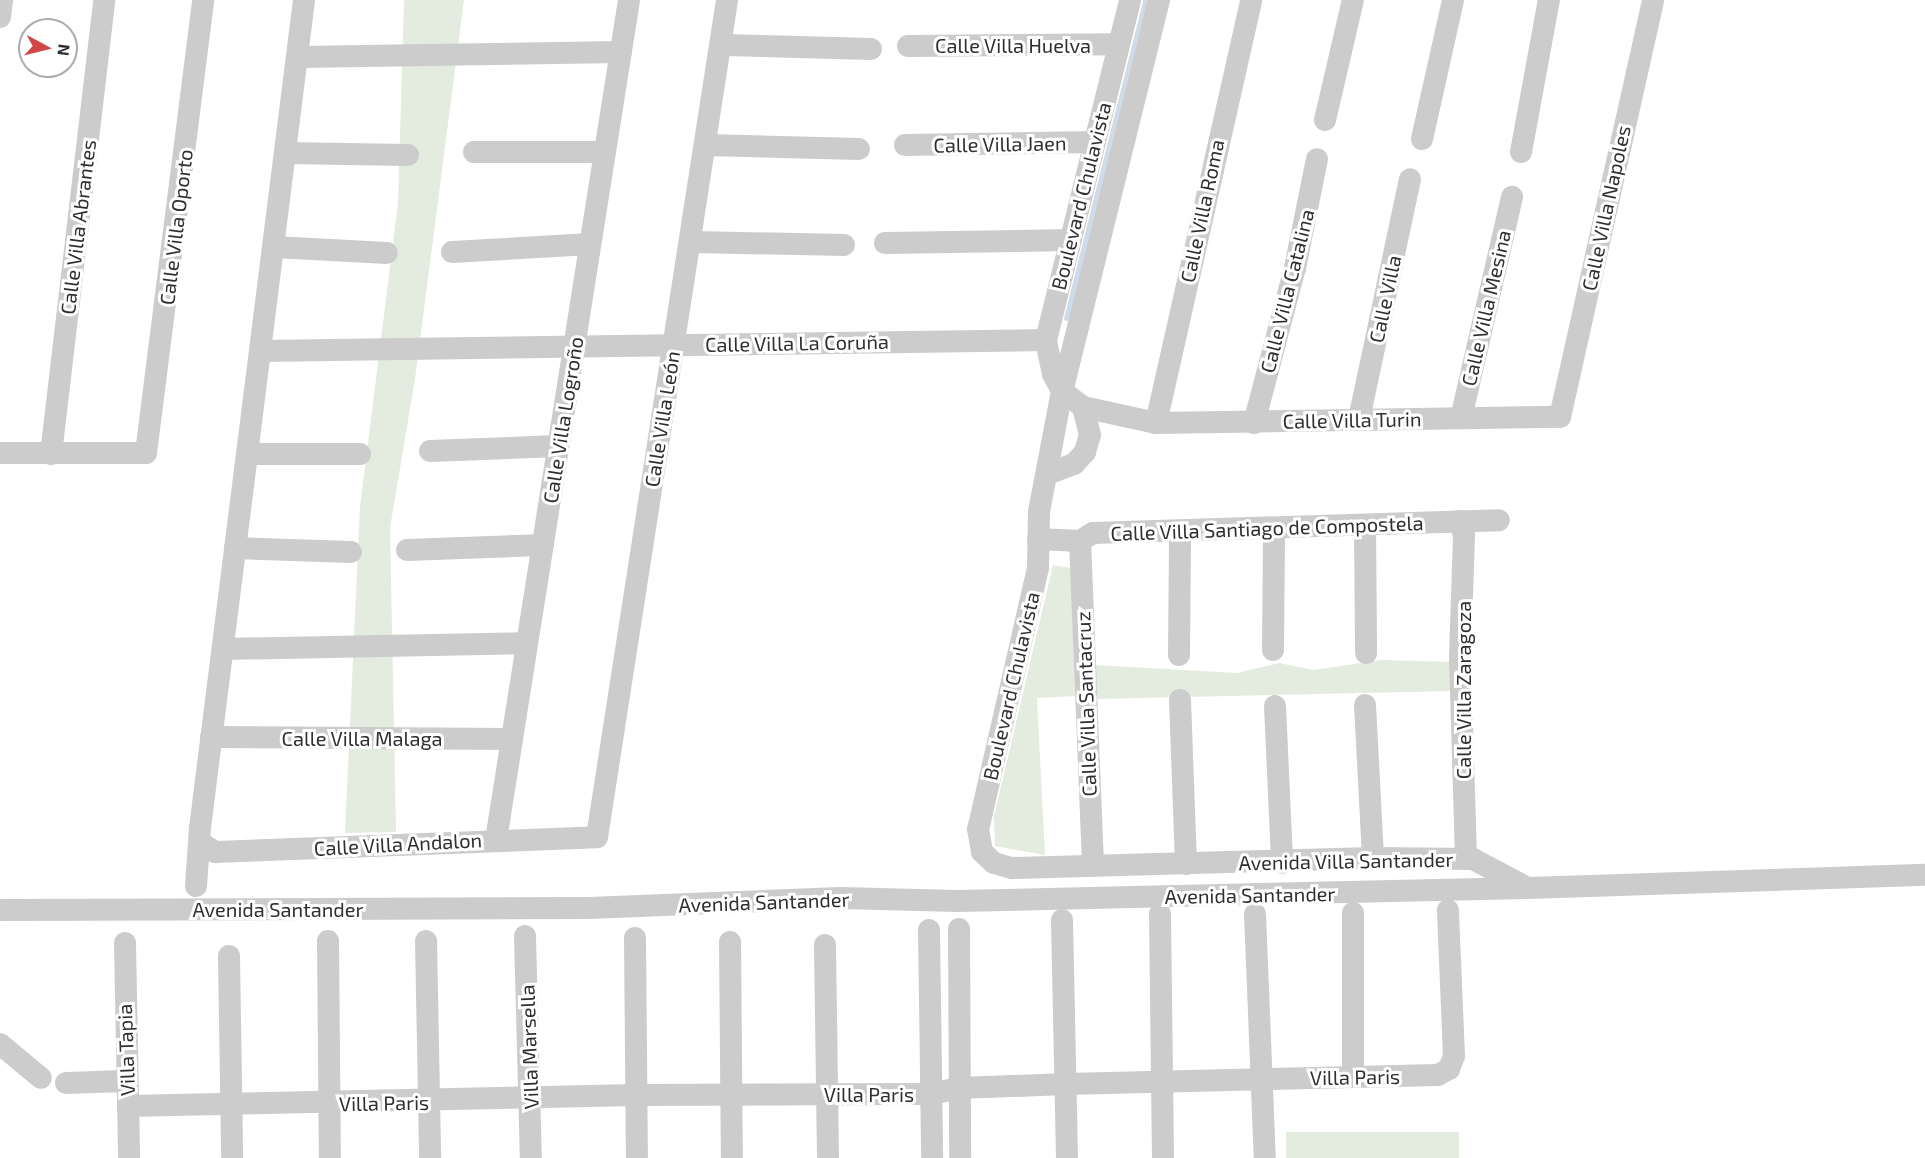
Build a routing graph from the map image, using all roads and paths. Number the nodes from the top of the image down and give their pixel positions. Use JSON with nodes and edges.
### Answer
{"nodes":[{"id":1,"x":2,"y":0,"type":"edge"},
{"id":2,"x":104,"y":0,"type":"edge"},
{"id":3,"x":203,"y":0,"type":"edge"},
{"id":4,"x":304,"y":0,"type":"edge"},
{"id":5,"x":629,"y":0,"type":"edge"},
{"id":6,"x":727,"y":0,"type":"edge"},
{"id":7,"x":1130,"y":0,"type":"edge"},
{"id":8,"x":1159,"y":0,"type":"edge"},
{"id":9,"x":1251,"y":0,"type":"edge"},
{"id":10,"x":1353,"y":0,"type":"edge"},
{"id":11,"x":1453,"y":0,"type":"edge"},
{"id":12,"x":1549,"y":0,"type":"edge"},
{"id":13,"x":1653,"y":0,"type":"edge"},
{"id":14,"x":0,"y":17,"type":"edge"},
{"id":15,"x":1118,"y":44,"type":"junction"},
{"id":16,"x":722,"y":45,"type":"junction"},
{"id":17,"x":908,"y":46,"type":"dead end"},
{"id":18,"x":871,"y":49,"type":"dead end"},
{"id":19,"x":621,"y":52,"type":"junction"},
{"id":20,"x":299,"y":57,"type":"junction"},
{"id":21,"x":1325,"y":120,"type":"dead end"},
{"id":22,"x":1422,"y":139,"type":"dead end"},
{"id":23,"x":1095,"y":142,"type":"junction"},
{"id":24,"x":707,"y":145,"type":"junction"},
{"id":25,"x":905,"y":145,"type":"dead end"},
{"id":26,"x":859,"y":149,"type":"dead end"},
{"id":27,"x":474,"y":152,"type":"dead end"},
{"id":28,"x":605,"y":152,"type":"junction"},
{"id":29,"x":1521,"y":152,"type":"dead end"},
{"id":30,"x":286,"y":153,"type":"junction"},
{"id":31,"x":408,"y":155,"type":"dead end"},
{"id":32,"x":1317,"y":159,"type":"dead end"},
{"id":33,"x":1410,"y":179,"type":"dead end"},
{"id":34,"x":1512,"y":197,"type":"dead end"},
{"id":35,"x":1071,"y":240,"type":"junction"},
{"id":36,"x":692,"y":242,"type":"junction"},
{"id":37,"x":885,"y":243,"type":"dead end"},
{"id":38,"x":590,"y":244,"type":"junction"},
{"id":39,"x":844,"y":245,"type":"dead end"},
{"id":40,"x":274,"y":247,"type":"junction"},
{"id":41,"x":452,"y":252,"type":"dead end"},
{"id":42,"x":387,"y":254,"type":"dead end"},
{"id":43,"x":1047,"y":340,"type":"junction"},
{"id":44,"x":674,"y":345,"type":"junction"},
{"id":45,"x":574,"y":346,"type":"junction"},
{"id":46,"x":261,"y":351,"type":"junction"},
{"id":47,"x":1062,"y":391,"type":"junction"},
{"id":48,"x":1083,"y":407,"type":"junction"},
{"id":49,"x":1560,"y":417,"type":"joint"},
{"id":50,"x":1461,"y":418,"type":"junction"},
{"id":51,"x":1359,"y":419,"type":"junction"},
{"id":52,"x":1150,"y":422,"type":"junction"},
{"id":53,"x":1254,"y":423,"type":"junction"},
{"id":54,"x":1090,"y":435,"type":"junction"},
{"id":55,"x":558,"y":446,"type":"junction"},
{"id":56,"x":429,"y":451,"type":"dead end"},
{"id":57,"x":0,"y":453,"type":"edge"},
{"id":58,"x":51,"y":454,"type":"junction"},
{"id":59,"x":247,"y":454,"type":"junction"},
{"id":60,"x":360,"y":454,"type":"dead end"},
{"id":61,"x":1050,"y":473,"type":"junction"},
{"id":62,"x":1499,"y":520,"type":"dead end"},
{"id":63,"x":1460,"y":521,"type":"junction"},
{"id":64,"x":1365,"y":526,"type":"junction"},
{"id":65,"x":1274,"y":529,"type":"junction"},
{"id":66,"x":1180,"y":531,"type":"junction"},
{"id":67,"x":1038,"y":539,"type":"junction"},
{"id":68,"x":1080,"y":541,"type":"junction"},
{"id":69,"x":543,"y":545,"type":"junction"},
{"id":70,"x":236,"y":548,"type":"junction"},
{"id":71,"x":407,"y":550,"type":"dead end"},
{"id":72,"x":351,"y":552,"type":"dead end"},
{"id":73,"x":527,"y":643,"type":"junction"},
{"id":74,"x":223,"y":649,"type":"junction"},
{"id":75,"x":1273,"y":650,"type":"dead end"},
{"id":76,"x":1366,"y":653,"type":"dead end"},
{"id":77,"x":1179,"y":655,"type":"dead end"},
{"id":78,"x":1180,"y":700,"type":"dead end"},
{"id":79,"x":1365,"y":705,"type":"dead end"},
{"id":80,"x":1275,"y":706,"type":"dead end"},
{"id":81,"x":211,"y":737,"type":"junction"},
{"id":82,"x":512,"y":739,"type":"junction"},
{"id":83,"x":597,"y":837,"type":"joint"},
{"id":84,"x":496,"y":840,"type":"junction"},
{"id":85,"x":201,"y":843,"type":"junction"},
{"id":86,"x":1373,"y":858,"type":"junction"},
{"id":87,"x":1466,"y":859,"type":"junction"},
{"id":88,"x":1282,"y":863,"type":"junction"},
{"id":89,"x":1186,"y":864,"type":"junction"},
{"id":90,"x":1093,"y":866,"type":"junction"},
{"id":91,"x":1012,"y":868,"type":"joint"},
{"id":92,"x":1925,"y":875,"type":"edge"},
{"id":93,"x":196,"y":886,"type":"dead end"},
{"id":94,"x":1528,"y":888,"type":"junction"},
{"id":95,"x":0,"y":910,"type":"edge"},
{"id":96,"x":1448,"y":910,"type":"dead end"},
{"id":97,"x":1353,"y":912,"type":"dead end"},
{"id":98,"x":1160,"y":914,"type":"dead end"},
{"id":99,"x":1255,"y":914,"type":"dead end"},
{"id":100,"x":1062,"y":920,"type":"dead end"},
{"id":101,"x":958,"y":929,"type":"dead end"},
{"id":102,"x":929,"y":930,"type":"dead end"},
{"id":103,"x":525,"y":936,"type":"dead end"},
{"id":104,"x":635,"y":938,"type":"dead end"},
{"id":105,"x":328,"y":941,"type":"dead end"},
{"id":106,"x":426,"y":941,"type":"dead end"},
{"id":107,"x":730,"y":942,"type":"dead end"},
{"id":108,"x":124,"y":943,"type":"dead end"},
{"id":109,"x":825,"y":945,"type":"dead end"},
{"id":110,"x":229,"y":956,"type":"dead end"},
{"id":111,"x":0,"y":1044,"type":"edge"},
{"id":112,"x":1353,"y":1077,"type":"junction"},
{"id":113,"x":41,"y":1078,"type":"dead end"},
{"id":114,"x":1261,"y":1079,"type":"junction"},
{"id":115,"x":125,"y":1081,"type":"junction"},
{"id":116,"x":1161,"y":1082,"type":"junction"},
{"id":117,"x":66,"y":1083,"type":"dead end"},
{"id":118,"x":1066,"y":1084,"type":"junction"},
{"id":119,"x":959,"y":1088,"type":"junction"},
{"id":120,"x":932,"y":1094,"type":"junction"},
{"id":121,"x":637,"y":1095,"type":"junction"},
{"id":122,"x":731,"y":1095,"type":"junction"},
{"id":123,"x":827,"y":1095,"type":"junction"},
{"id":124,"x":531,"y":1098,"type":"junction"},
{"id":125,"x":428,"y":1102,"type":"junction"},
{"id":126,"x":330,"y":1104,"type":"junction"},
{"id":127,"x":231,"y":1105,"type":"junction"},
{"id":128,"x":128,"y":1106,"type":"junction"},
{"id":129,"x":129,"y":1158,"type":"edge"},
{"id":130,"x":232,"y":1158,"type":"edge"},
{"id":131,"x":330,"y":1158,"type":"edge"},
{"id":132,"x":430,"y":1158,"type":"edge"},
{"id":133,"x":531,"y":1158,"type":"edge"},
{"id":134,"x":637,"y":1158,"type":"edge"},
{"id":135,"x":732,"y":1158,"type":"edge"},
{"id":136,"x":828,"y":1158,"type":"edge"},
{"id":137,"x":932,"y":1158,"type":"edge"},
{"id":138,"x":960,"y":1158,"type":"edge"},
{"id":139,"x":1067,"y":1158,"type":"edge"},
{"id":140,"x":1163,"y":1158,"type":"edge"},
{"id":141,"x":1265,"y":1158,"type":"edge"}],
"edges":[{"from":1,"to":14,"type":"street"},
{"from":2,"to":58,"type":"street","name":"Calle Villa Abrantes"},
{"from":3,"to":58,"type":"street","name":"Calle Villa Oporto"},
{"from":4,"to":20,"type":"street"},
{"from":5,"to":19,"type":"street","name":"Calle Villa Logroño"},
{"from":6,"to":16,"type":"street","name":"Calle Villa León"},
{"from":7,"to":15,"type":"street","name":"Boulevard Chulavista"},
{"from":8,"to":47,"type":"street","name":"Boulevard Chulavista"},
{"from":9,"to":52,"type":"street","name":"Calle Villa Roma"},
{"from":10,"to":21,"type":"street"},
{"from":11,"to":22,"type":"street"},
{"from":12,"to":29,"type":"street"},
{"from":13,"to":49,"type":"street","name":"Calle Villa Napoles"},
{"from":15,"to":17,"type":"street","name":"Calle Villa Huelva"},
{"from":15,"to":23,"type":"street","name":"Boulevard Chulavista"},
{"from":16,"to":18,"type":"street"},
{"from":16,"to":24,"type":"street","name":"Calle Villa León"},
{"from":19,"to":20,"type":"street"},
{"from":19,"to":28,"type":"street","name":"Calle Villa Logroño"},
{"from":20,"to":30,"type":"street"},
{"from":23,"to":25,"type":"street","name":"Calle Villa Jaen"},
{"from":23,"to":35,"type":"street","name":"Boulevard Chulavista"},
{"from":24,"to":26,"type":"street"},
{"from":24,"to":36,"type":"street","name":"Calle Villa León"},
{"from":27,"to":28,"type":"street"},
{"from":28,"to":38,"type":"street","name":"Calle Villa Logroño"},
{"from":30,"to":31,"type":"street"},
{"from":30,"to":40,"type":"street"},
{"from":32,"to":53,"type":"street","name":"Calle Villa Catalina"},
{"from":33,"to":51,"type":"street","name":"Calle Villa"},
{"from":34,"to":50,"type":"street","name":"Calle Villa Mesina"},
{"from":35,"to":37,"type":"street"},
{"from":35,"to":43,"type":"street","name":"Boulevard Chulavista"},
{"from":36,"to":39,"type":"street"},
{"from":36,"to":44,"type":"street","name":"Calle Villa León"},
{"from":38,"to":41,"type":"street"},
{"from":38,"to":45,"type":"street","name":"Calle Villa Logroño"},
{"from":40,"to":42,"type":"street"},
{"from":40,"to":46,"type":"street"},
{"from":43,"to":44,"type":"street","name":"Calle Villa La Coruña"},
{"from":43,"to":47,"type":"street","name":"Boulevard Chulavista"},
{"from":44,"to":45,"type":"street","name":"Calle Villa La Coruña"},
{"from":44,"to":83,"type":"street","name":"Calle Villa León"},
{"from":45,"to":46,"type":"street","name":"Calle Villa La Coruña"},
{"from":45,"to":55,"type":"street","name":"Calle Villa Logroño"},
{"from":46,"to":59,"type":"street"},
{"from":47,"to":48,"type":"street"},
{"from":47,"to":61,"type":"street","name":"Boulevard Chulavista"},
{"from":48,"to":52,"type":"street","name":"Calle Villa Turin"},
{"from":48,"to":54,"type":"street"},
{"from":49,"to":50,"type":"street","name":"Calle Villa Turin"},
{"from":50,"to":51,"type":"street","name":"Calle Villa Turin"},
{"from":51,"to":53,"type":"street","name":"Calle Villa Turin"},
{"from":52,"to":53,"type":"street","name":"Calle Villa Turin"},
{"from":52,"to":54,"type":"street","name":"Calle Villa Turin"},
{"from":54,"to":61,"type":"street"},
{"from":55,"to":56,"type":"street"},
{"from":55,"to":69,"type":"street","name":"Calle Villa Logroño"},
{"from":57,"to":58,"type":"street"},
{"from":59,"to":60,"type":"street"},
{"from":59,"to":70,"type":"street"},
{"from":61,"to":67,"type":"street","name":"Boulevard Chulavista"},
{"from":62,"to":63,"type":"street","name":"Calle Villa Santiago de Compostela"},
{"from":63,"to":64,"type":"street","name":"Calle Villa Santiago de Compostela"},
{"from":63,"to":87,"type":"street","name":"Calle Villa Zaragoza"},
{"from":64,"to":65,"type":"street","name":"Calle Villa Santiago de Compostela"},
{"from":64,"to":76,"type":"street"},
{"from":65,"to":66,"type":"street","name":"Calle Villa Santiago de Compostela"},
{"from":65,"to":75,"type":"street"},
{"from":66,"to":68,"type":"street","name":"Calle Villa Santiago de Compostela"},
{"from":66,"to":77,"type":"street"},
{"from":67,"to":68,"type":"street","name":"Calle Villa Santiago de Compostela"},
{"from":67,"to":91,"type":"street","name":"Boulevard Chulavista"},
{"from":68,"to":90,"type":"street","name":"Calle Villa Santacruz"},
{"from":69,"to":71,"type":"street"},
{"from":69,"to":73,"type":"street","name":"Calle Villa Logroño"},
{"from":70,"to":72,"type":"street"},
{"from":70,"to":74,"type":"street"},
{"from":73,"to":74,"type":"street"},
{"from":73,"to":82,"type":"street","name":"Calle Villa Logroño"},
{"from":74,"to":81,"type":"street"},
{"from":78,"to":89,"type":"street"},
{"from":79,"to":86,"type":"street"},
{"from":80,"to":88,"type":"street"},
{"from":81,"to":82,"type":"street","name":"Calle Villa Malaga"},
{"from":81,"to":85,"type":"street"},
{"from":82,"to":84,"type":"street","name":"Calle Villa Logroño"},
{"from":83,"to":84,"type":"street","name":"Calle Villa Andalon"},
{"from":84,"to":85,"type":"street","name":"Calle Villa Andalon"},
{"from":85,"to":93,"type":"street"},
{"from":86,"to":87,"type":"street","name":"Avenida Villa Santander"},
{"from":86,"to":88,"type":"street","name":"Avenida Villa Santander"},
{"from":87,"to":94,"type":"street","name":"Avenida Villa Santander"},
{"from":88,"to":89,"type":"street","name":"Avenida Villa Santander"},
{"from":89,"to":90,"type":"street","name":"Avenida Villa Santander"},
{"from":90,"to":91,"type":"street","name":"Avenida Villa Santander"},
{"from":92,"to":94,"type":"street","name":"Avenida Villa Santander"},
{"from":94,"to":95,"type":"street","name":"Avenida Santander"},
{"from":96,"to":112,"type":"street","name":"Villa Paris"},
{"from":97,"to":112,"type":"street"},
{"from":98,"to":116,"type":"street"},
{"from":99,"to":114,"type":"street"},
{"from":100,"to":118,"type":"street"},
{"from":101,"to":119,"type":"street"},
{"from":102,"to":120,"type":"street"},
{"from":103,"to":124,"type":"street","name":"Villa Marsella"},
{"from":104,"to":121,"type":"street"},
{"from":105,"to":126,"type":"street"},
{"from":106,"to":125,"type":"street"},
{"from":107,"to":122,"type":"street"},
{"from":108,"to":115,"type":"street","name":"Villa Tapia"},
{"from":109,"to":123,"type":"street"},
{"from":110,"to":127,"type":"street"},
{"from":111,"to":113,"type":"street"},
{"from":112,"to":114,"type":"street","name":"Villa Paris"},
{"from":114,"to":116,"type":"street","name":"Villa Paris"},
{"from":114,"to":141,"type":"street"},
{"from":115,"to":117,"type":"street"},
{"from":115,"to":128,"type":"street","name":"Villa Tapia"},
{"from":116,"to":118,"type":"street","name":"Villa Paris"},
{"from":116,"to":140,"type":"street"},
{"from":118,"to":119,"type":"street","name":"Villa Paris"},
{"from":118,"to":139,"type":"street"},
{"from":119,"to":120,"type":"street","name":"Villa Paris"},
{"from":119,"to":138,"type":"street"},
{"from":120,"to":123,"type":"street","name":"Villa Paris"},
{"from":120,"to":137,"type":"street"},
{"from":121,"to":122,"type":"street","name":"Villa Paris"},
{"from":121,"to":124,"type":"street","name":"Villa Paris"},
{"from":121,"to":134,"type":"street"},
{"from":122,"to":123,"type":"street","name":"Villa Paris"},
{"from":122,"to":135,"type":"street"},
{"from":123,"to":136,"type":"street"},
{"from":124,"to":125,"type":"street","name":"Villa Paris"},
{"from":124,"to":133,"type":"street","name":"Villa Marsella"},
{"from":125,"to":126,"type":"street","name":"Villa Paris"},
{"from":125,"to":132,"type":"street"},
{"from":126,"to":127,"type":"street","name":"Villa Paris"},
{"from":126,"to":131,"type":"street"},
{"from":127,"to":128,"type":"street","name":"Villa Paris"},
{"from":127,"to":130,"type":"street"},
{"from":128,"to":129,"type":"street","name":"Villa Tapia"}]}
